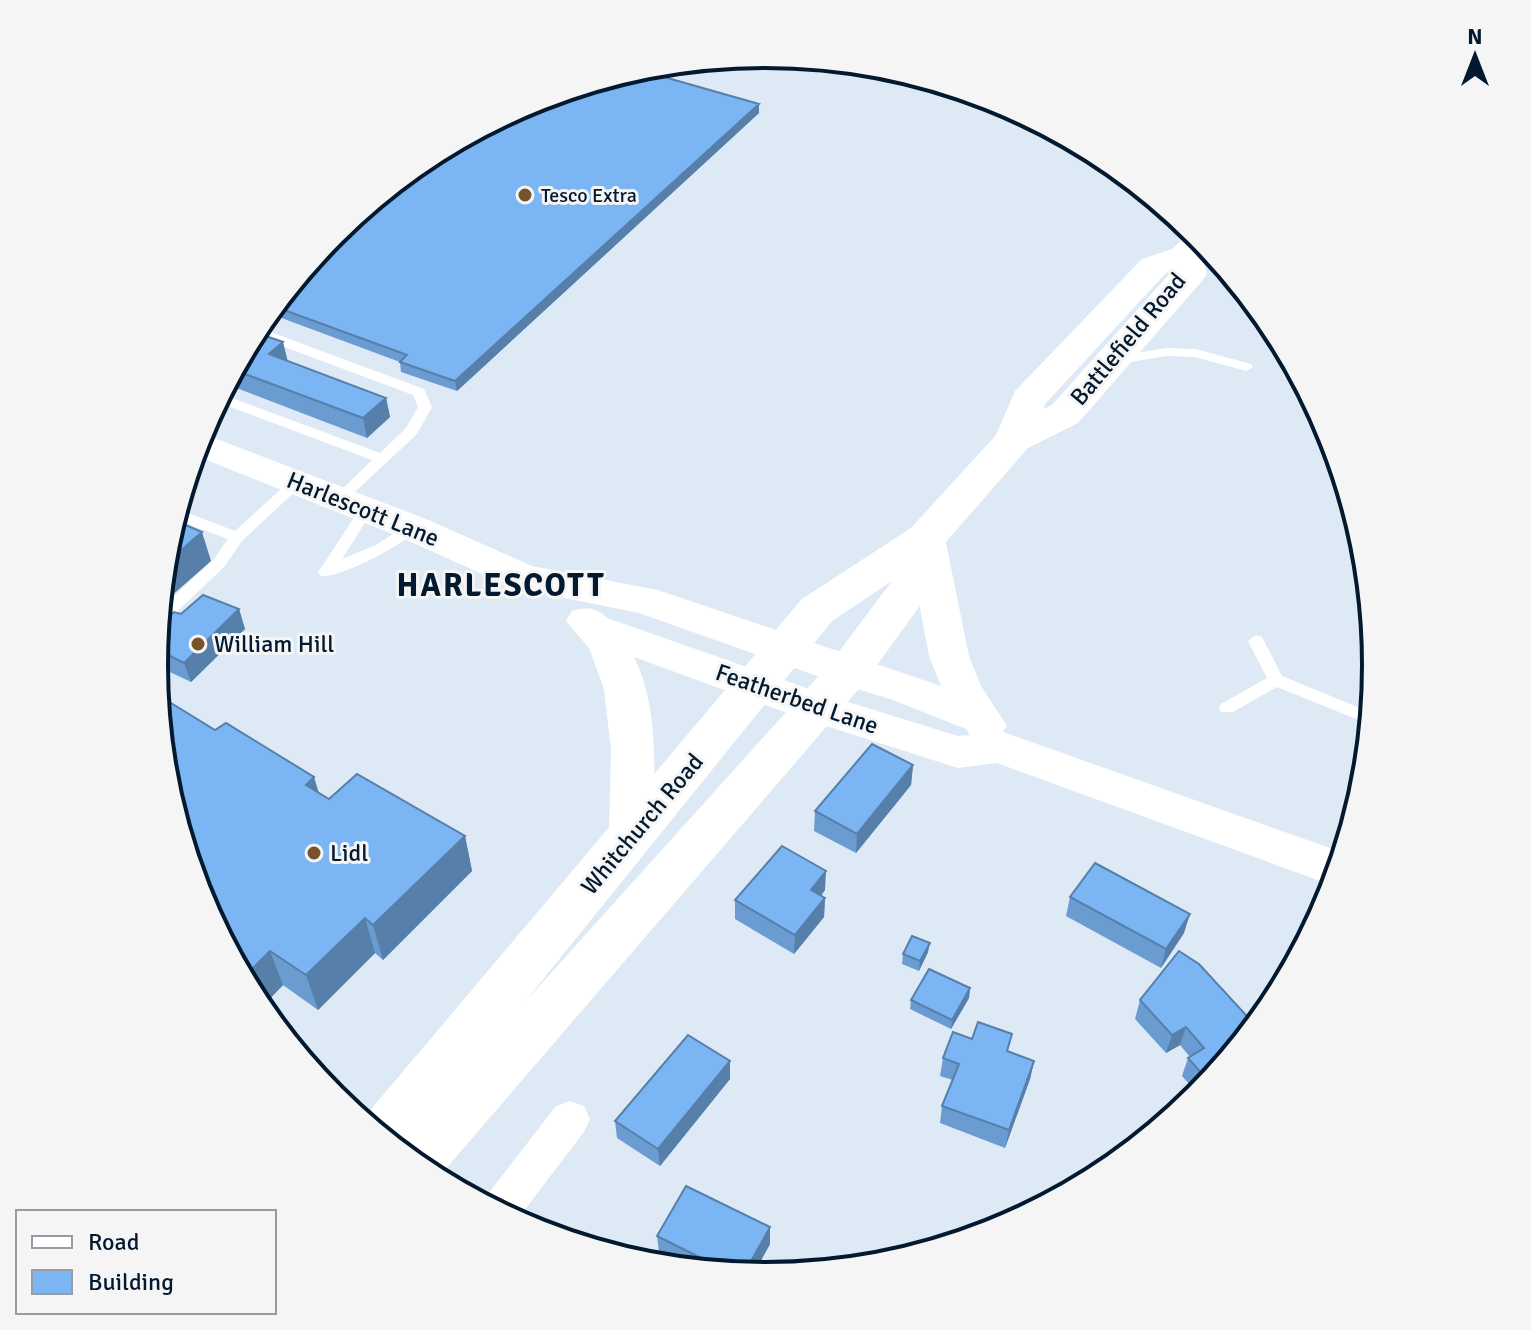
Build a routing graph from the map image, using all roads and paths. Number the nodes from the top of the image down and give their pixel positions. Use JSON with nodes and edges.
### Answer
{"nodes":[{"id":1,"x":1192,"y":246,"type":"edge"},
{"id":2,"x":1192,"y":247,"type":"edge"},
{"id":3,"x":267,"y":336,"type":"edge"},
{"id":4,"x":1114,"y":361,"type":"junction"},
{"id":5,"x":1246,"y":367,"type":"dead end"},
{"id":6,"x":230,"y":402,"type":"edge"},
{"id":7,"x":1014,"y":439,"type":"junction"},
{"id":8,"x":210,"y":448,"type":"edge"},
{"id":9,"x":384,"y":459,"type":"junction"},
{"id":10,"x":297,"y":482,"type":"junction"},
{"id":11,"x":352,"y":505,"type":"junction"},
{"id":12,"x":187,"y":518,"type":"edge"},
{"id":13,"x":413,"y":528,"type":"junction"},
{"id":14,"x":237,"y":537,"type":"junction"},
{"id":15,"x":926,"y":538,"type":"junction"},
{"id":16,"x":524,"y":578,"type":"junction"},
{"id":17,"x":172,"y":607,"type":"edge"},
{"id":18,"x":597,"y":629,"type":"junction"},
{"id":19,"x":1256,"y":641,"type":"dead end"},
{"id":20,"x":783,"y":648,"type":"junction"},
{"id":21,"x":1276,"y":680,"type":"junction"},
{"id":22,"x":753,"y":684,"type":"junction"},
{"id":23,"x":833,"y":690,"type":"junction"},
{"id":24,"x":1227,"y":708,"type":"dead end"},
{"id":25,"x":1360,"y":714,"type":"edge"},
{"id":26,"x":990,"y":732,"type":"junction"},
{"id":27,"x":631,"y":832,"type":"junction"},
{"id":28,"x":1328,"y":866,"type":"edge"},
{"id":29,"x":570,"y":1119,"type":"dead end"},
{"id":30,"x":389,"y":1128,"type":"edge"},
{"id":31,"x":424,"y":1154,"type":"edge"},
{"id":32,"x":506,"y":1202,"type":"edge"}],
"edges":[{"from":1,"to":7,"type":"main road","name":"Battlefield Road"},
{"from":2,"to":4,"type":"main road","name":"Battlefield Road"},
{"from":3,"to":9,"type":"lane"},
{"from":4,"to":5,"type":"lane"},
{"from":4,"to":7,"type":"main road","name":"Battlefield Road"},
{"from":6,"to":9,"type":"lane"},
{"from":7,"to":15,"type":"main road","name":"Battlefield Road"},
{"from":8,"to":10,"type":"street","name":"Harlescott Lane"},
{"from":9,"to":11,"type":"lane"},
{"from":10,"to":11,"type":"street","name":"Harlescott Lane"},
{"from":10,"to":14,"type":"lane"},
{"from":11,"to":13,"type":"street","name":"Harlescott Lane"},
{"from":11,"to":13,"type":"lane"},
{"from":12,"to":14,"type":"lane"},
{"from":13,"to":16,"type":"street","name":"Harlescott Lane"},
{"from":14,"to":17,"type":"lane"},
{"from":15,"to":20,"type":"main road","name":"Whitchurch Road"},
{"from":15,"to":23,"type":"main road","name":"Battlefield Road"},
{"from":15,"to":26,"type":"street"},
{"from":16,"to":18,"type":"street"},
{"from":16,"to":20,"type":"street","name":"Harlescott Lane"},
{"from":18,"to":22,"type":"street","name":"Featherbed Lane"},
{"from":18,"to":27,"type":"street"},
{"from":19,"to":21,"type":"lane"},
{"from":20,"to":22,"type":"main road","name":"Whitchurch Road"},
{"from":20,"to":23,"type":"street","name":"Harlescott Lane"},
{"from":21,"to":24,"type":"lane"},
{"from":21,"to":25,"type":"lane"},
{"from":22,"to":23,"type":"street","name":"Featherbed Lane"},
{"from":22,"to":27,"type":"main road","name":"Whitchurch Road"},
{"from":23,"to":26,"type":"street","name":"Featherbed Lane"},
{"from":23,"to":31,"type":"main road"},
{"from":26,"to":28,"type":"street","name":"Featherbed Lane"},
{"from":27,"to":30,"type":"main road","name":"Whitchurch Road"},
{"from":29,"to":32,"type":"street"}]}
